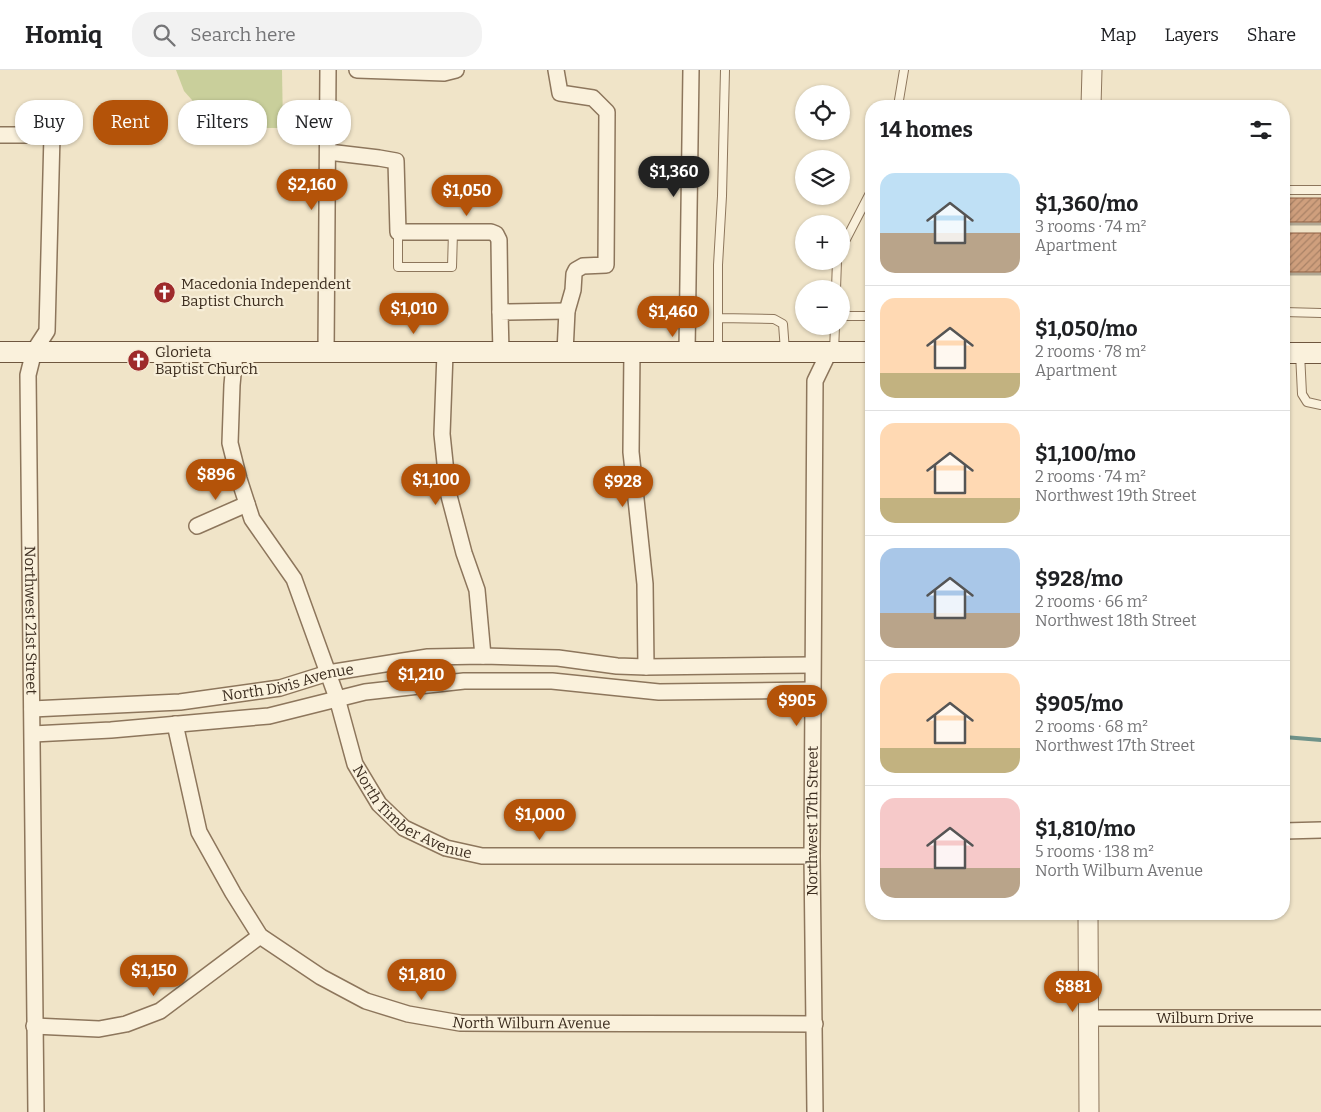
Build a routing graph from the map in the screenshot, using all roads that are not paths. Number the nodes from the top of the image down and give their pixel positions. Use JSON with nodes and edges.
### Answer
{"nodes":[{"id":1,"x":328,"y":70,"type":"edge"},
{"id":2,"x":357,"y":70,"type":"edge"},
{"id":3,"x":456,"y":70,"type":"edge"},
{"id":4,"x":556,"y":70,"type":"edge"},
{"id":5,"x":691,"y":70,"type":"edge"},
{"id":6,"x":725,"y":70,"type":"edge"},
{"id":7,"x":904,"y":70,"type":"edge"},
{"id":8,"x":1092,"y":70,"type":"edge"},
{"id":9,"x":899,"y":100,"type":"edge"},
{"id":10,"x":1091,"y":100,"type":"edge"},
{"id":11,"x":0,"y":135,"type":"edge"},
{"id":12,"x":328,"y":152,"type":"junction"},
{"id":13,"x":1290,"y":190,"type":"edge"},
{"id":14,"x":1321,"y":190,"type":"edge"},
{"id":15,"x":865,"y":203,"type":"edge"},
{"id":16,"x":398,"y":232,"type":"junction"},
{"id":17,"x":453,"y":232,"type":"junction"},
{"id":18,"x":850,"y":232,"type":"edge"},
{"id":19,"x":566,"y":311,"type":"junction"},
{"id":20,"x":500,"y":312,"type":"junction"},
{"id":21,"x":1290,"y":312,"type":"edge"},
{"id":22,"x":1321,"y":313,"type":"edge"},
{"id":23,"x":850,"y":316,"type":"edge"},
{"id":24,"x":865,"y":316,"type":"edge"},
{"id":25,"x":718,"y":318,"type":"junction"},
{"id":26,"x":834,"y":335,"type":"edge"},
{"id":27,"x":34,"y":351,"type":"junction"},
{"id":28,"x":632,"y":351,"type":"junction"},
{"id":29,"x":688,"y":351,"type":"junction"},
{"id":30,"x":0,"y":352,"type":"edge"},
{"id":31,"x":501,"y":352,"type":"junction"},
{"id":32,"x":565,"y":352,"type":"junction"},
{"id":33,"x":718,"y":352,"type":"junction"},
{"id":34,"x":785,"y":352,"type":"junction"},
{"id":35,"x":831,"y":352,"type":"junction"},
{"id":36,"x":865,"y":352,"type":"edge"},
{"id":37,"x":234,"y":353,"type":"junction"},
{"id":38,"x":326,"y":353,"type":"junction"},
{"id":39,"x":445,"y":353,"type":"junction"},
{"id":40,"x":1292,"y":353,"type":"edge"},
{"id":41,"x":1321,"y":353,"type":"edge"},
{"id":42,"x":1321,"y":404,"type":"edge"},
{"id":43,"x":247,"y":504,"type":"junction"},
{"id":44,"x":197,"y":526,"type":"dead end"},
{"id":45,"x":483,"y":656,"type":"junction"},
{"id":46,"x":812,"y":665,"type":"junction"},
{"id":47,"x":646,"y":667,"type":"junction"},
{"id":48,"x":328,"y":673,"type":"junction"},
{"id":49,"x":812,"y":690,"type":"junction"},
{"id":50,"x":337,"y":698,"type":"junction"},
{"id":51,"x":32,"y":709,"type":"junction"},
{"id":52,"x":175,"y":724,"type":"junction"},
{"id":53,"x":32,"y":734,"type":"junction"},
{"id":54,"x":1321,"y":830,"type":"edge"},
{"id":55,"x":1290,"y":831,"type":"edge"},
{"id":56,"x":812,"y":856,"type":"junction"},
{"id":57,"x":1088,"y":920,"type":"edge"},
{"id":58,"x":260,"y":936,"type":"junction"},
{"id":59,"x":1090,"y":1018,"type":"junction"},
{"id":60,"x":1321,"y":1018,"type":"edge"},
{"id":61,"x":815,"y":1024,"type":"junction"},
{"id":62,"x":34,"y":1026,"type":"junction"},
{"id":63,"x":36,"y":1112,"type":"edge"},
{"id":64,"x":815,"y":1112,"type":"edge"},
{"id":65,"x":1089,"y":1112,"type":"edge"}],
"edges":[{"from":1,"to":12,"type":"street"},
{"from":2,"to":3,"type":"street"},
{"from":4,"to":19,"type":"street"},
{"from":5,"to":29,"type":"street"},
{"from":6,"to":25,"type":"lane"},
{"from":7,"to":9,"type":"lane"},
{"from":8,"to":10,"type":"street"},
{"from":11,"to":27,"type":"street","name":"Northwest 21st Street"},
{"from":12,"to":16,"type":"street"},
{"from":12,"to":38,"type":"street"},
{"from":13,"to":14,"type":"lane"},
{"from":15,"to":18,"type":"lane"},
{"from":16,"to":17,"type":"street"},
{"from":16,"to":17,"type":"lane"},
{"from":17,"to":20,"type":"street"},
{"from":19,"to":20,"type":"street"},
{"from":19,"to":32,"type":"street"},
{"from":20,"to":31,"type":"street"},
{"from":21,"to":22,"type":"lane"},
{"from":23,"to":24,"type":"lane"},
{"from":25,"to":33,"type":"lane"},
{"from":25,"to":34,"type":"lane"},
{"from":26,"to":35,"type":"lane"},
{"from":27,"to":30,"type":"main road"},
{"from":27,"to":37,"type":"main road"},
{"from":27,"to":51,"type":"street","name":"Northwest 21st Street"},
{"from":28,"to":29,"type":"main road"},
{"from":28,"to":32,"type":"main road"},
{"from":28,"to":47,"type":"street"},
{"from":29,"to":33,"type":"main road"},
{"from":31,"to":32,"type":"main road"},
{"from":31,"to":39,"type":"main road"},
{"from":33,"to":34,"type":"main road"},
{"from":34,"to":35,"type":"main road"},
{"from":35,"to":36,"type":"main road"},
{"from":35,"to":46,"type":"street","name":"Northwest 17th Street"},
{"from":37,"to":38,"type":"main road"},
{"from":37,"to":43,"type":"street","name":"North Timber Avenue"},
{"from":38,"to":39,"type":"main road"},
{"from":39,"to":45,"type":"street"},
{"from":40,"to":41,"type":"main road"},
{"from":40,"to":42,"type":"lane"},
{"from":43,"to":44,"type":"street"},
{"from":43,"to":48,"type":"street","name":"North Timber Avenue"},
{"from":45,"to":47,"type":"street","name":"North Divis Avenue"},
{"from":45,"to":48,"type":"street","name":"North Divis Avenue"},
{"from":46,"to":47,"type":"street","name":"North Divis Avenue"},
{"from":46,"to":49,"type":"street","name":"Northwest 17th Street"},
{"from":48,"to":50,"type":"street","name":"North Timber Avenue"},
{"from":48,"to":51,"type":"street","name":"North Divis Avenue"},
{"from":49,"to":50,"type":"street","name":"North Divis Avenue"},
{"from":49,"to":56,"type":"street","name":"Northwest 17th Street"},
{"from":50,"to":52,"type":"street","name":"North Divis Avenue"},
{"from":50,"to":56,"type":"street","name":"North Timber Avenue"},
{"from":51,"to":53,"type":"street","name":"Northwest 21st Street"},
{"from":52,"to":53,"type":"street","name":"North Divis Avenue"},
{"from":52,"to":58,"type":"street","name":"North Wilburn Avenue"},
{"from":53,"to":62,"type":"street","name":"Northwest 21st Street"},
{"from":54,"to":55,"type":"street"},
{"from":56,"to":61,"type":"street","name":"Northwest 17th Street"},
{"from":57,"to":59,"type":"street"},
{"from":58,"to":61,"type":"street","name":"North Wilburn Avenue"},
{"from":58,"to":62,"type":"street"},
{"from":59,"to":60,"type":"street","name":"Wilburn Drive"},
{"from":59,"to":65,"type":"street"},
{"from":61,"to":64,"type":"street","name":"Northwest 17th Street"},
{"from":62,"to":63,"type":"street","name":"Northwest 21st Street"}]}
